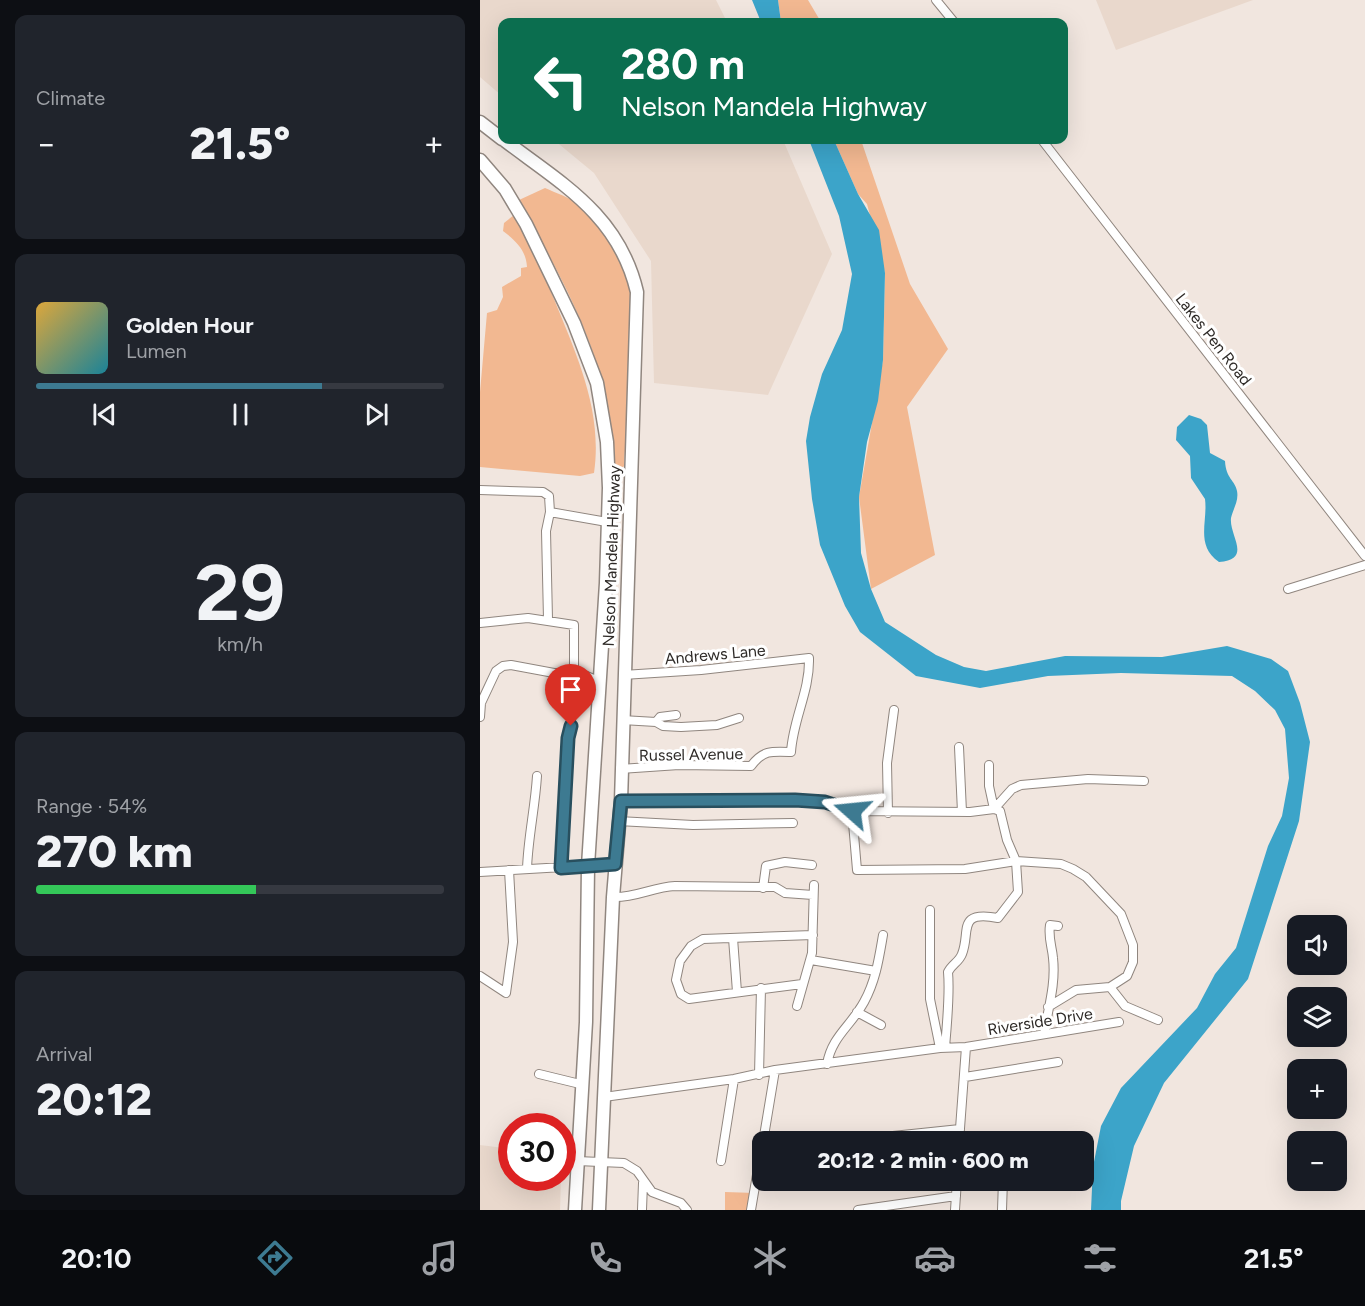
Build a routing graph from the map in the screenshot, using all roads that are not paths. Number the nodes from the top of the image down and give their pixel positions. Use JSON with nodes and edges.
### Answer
{"nodes":[{"id":1,"x":936,"y":0,"type":"edge"},
{"id":2,"x":951,"y":18,"type":"edge"},
{"id":3,"x":480,"y":122,"type":"edge"},
{"id":4,"x":498,"y":135,"type":"edge"},
{"id":5,"x":509,"y":144,"type":"edge"},
{"id":6,"x":1045,"y":144,"type":"edge"},
{"id":7,"x":480,"y":160,"type":"edge"},
{"id":8,"x":480,"y":490,"type":"edge"},
{"id":9,"x":550,"y":513,"type":"junction"},
{"id":10,"x":608,"y":522,"type":"junction"},
{"id":11,"x":1365,"y":556,"type":"edge"},
{"id":12,"x":1365,"y":566,"type":"edge"},
{"id":13,"x":1288,"y":589,"type":"dead end"},
{"id":14,"x":548,"y":619,"type":"junction"},
{"id":15,"x":480,"y":623,"type":"edge"},
{"id":16,"x":577,"y":673,"type":"junction"},
{"id":17,"x":623,"y":675,"type":"junction"},
{"id":18,"x":601,"y":682,"type":"junction"},
{"id":19,"x":894,"y":710,"type":"dead end"},
{"id":20,"x":676,"y":716,"type":"dead end"},
{"id":21,"x":480,"y":717,"type":"edge"},
{"id":22,"x":739,"y":718,"type":"dead end"},
{"id":23,"x":622,"y":720,"type":"junction"},
{"id":24,"x":656,"y":722,"type":"junction"},
{"id":25,"x":959,"y":747,"type":"dead end"},
{"id":26,"x":791,"y":752,"type":"joint"},
{"id":27,"x":990,"y":765,"type":"dead end"},
{"id":28,"x":620,"y":769,"type":"junction"},
{"id":29,"x":537,"y":776,"type":"dead end"},
{"id":30,"x":1144,"y":781,"type":"dead end"},
{"id":31,"x":621,"y":801,"type":"junction"},
{"id":32,"x":994,"y":809,"type":"junction"},
{"id":33,"x":852,"y":811,"type":"junction"},
{"id":34,"x":962,"y":812,"type":"junction"},
{"id":35,"x":888,"y":813,"type":"junction"},
{"id":36,"x":618,"y":821,"type":"junction"},
{"id":37,"x":793,"y":823,"type":"dead end"},
{"id":38,"x":1016,"y":861,"type":"junction"},
{"id":39,"x":615,"y":864,"type":"junction"},
{"id":40,"x":812,"y":865,"type":"dead end"},
{"id":41,"x":588,"y":866,"type":"junction"},
{"id":42,"x":561,"y":868,"type":"junction"},
{"id":43,"x":527,"y":869,"type":"junction"},
{"id":44,"x":509,"y":870,"type":"junction"},
{"id":45,"x":480,"y":872,"type":"edge"},
{"id":46,"x":814,"y":885,"type":"dead end"},
{"id":47,"x":763,"y":888,"type":"junction"},
{"id":48,"x":813,"y":895,"type":"junction"},
{"id":49,"x":613,"y":897,"type":"junction"},
{"id":50,"x":930,"y":910,"type":"dead end"},
{"id":51,"x":1058,"y":926,"type":"dead end"},
{"id":52,"x":813,"y":935,"type":"junction"},
{"id":53,"x":883,"y":935,"type":"dead end"},
{"id":54,"x":733,"y":938,"type":"junction"},
{"id":55,"x":811,"y":960,"type":"junction"},
{"id":56,"x":876,"y":971,"type":"junction"},
{"id":57,"x":480,"y":976,"type":"edge"},
{"id":58,"x":802,"y":984,"type":"junction"},
{"id":59,"x":1110,"y":987,"type":"junction"},
{"id":60,"x":761,"y":988,"type":"junction"},
{"id":61,"x":737,"y":992,"type":"junction"},
{"id":62,"x":797,"y":1006,"type":"dead end"},
{"id":63,"x":1048,"y":1007,"type":"junction"},
{"id":64,"x":857,"y":1012,"type":"junction"},
{"id":65,"x":1158,"y":1020,"type":"dead end"},
{"id":66,"x":1119,"y":1022,"type":"dead end"},
{"id":67,"x":880,"y":1024,"type":"dead end"},
{"id":68,"x":1044,"y":1034,"type":"junction"},
{"id":69,"x":943,"y":1047,"type":"junction"},
{"id":70,"x":966,"y":1047,"type":"junction"},
{"id":71,"x":1058,"y":1062,"type":"dead end"},
{"id":72,"x":827,"y":1065,"type":"junction"},
{"id":73,"x":775,"y":1070,"type":"junction"},
{"id":74,"x":539,"y":1074,"type":"dead end"},
{"id":75,"x":759,"y":1075,"type":"junction"},
{"id":76,"x":965,"y":1077,"type":"junction"},
{"id":77,"x":734,"y":1079,"type":"junction"},
{"id":78,"x":580,"y":1084,"type":"junction"},
{"id":79,"x":604,"y":1097,"type":"junction"},
{"id":80,"x":960,"y":1129,"type":"joint"},
{"id":81,"x":764,"y":1131,"type":"edge"},
{"id":82,"x":941,"y":1131,"type":"edge"},
{"id":83,"x":577,"y":1161,"type":"junction"},
{"id":84,"x":601,"y":1161,"type":"junction"},
{"id":85,"x":721,"y":1161,"type":"dead end"},
{"id":86,"x":644,"y":1183,"type":"junction"},
{"id":87,"x":754,"y":1191,"type":"edge"},
{"id":88,"x":956,"y":1191,"type":"edge"},
{"id":89,"x":1003,"y":1191,"type":"edge"},
{"id":90,"x":956,"y":1196,"type":"junction"},
{"id":91,"x":575,"y":1210,"type":"edge"},
{"id":92,"x":599,"y":1210,"type":"edge"},
{"id":93,"x":642,"y":1210,"type":"edge"},
{"id":94,"x":687,"y":1210,"type":"edge"},
{"id":95,"x":751,"y":1210,"type":"edge"},
{"id":96,"x":858,"y":1210,"type":"edge"},
{"id":97,"x":955,"y":1210,"type":"edge"},
{"id":98,"x":1002,"y":1210,"type":"edge"}],
"edges":[{"from":1,"to":2,"type":"street"},
{"from":3,"to":4,"type":"highway","name":"Nelson Mandela Highway"},
{"from":5,"to":17,"type":"highway","name":"Nelson Mandela Highway"},
{"from":6,"to":11,"type":"street","name":"Lakes Pen Road"},
{"from":7,"to":10,"type":"highway","name":"Nelson Mandela Highway"},
{"from":8,"to":9,"type":"street"},
{"from":9,"to":10,"type":"street"},
{"from":9,"to":14,"type":"street"},
{"from":10,"to":18,"type":"highway","name":"Nelson Mandela Highway"},
{"from":12,"to":13,"type":"street"},
{"from":14,"to":15,"type":"street"},
{"from":14,"to":16,"type":"street"},
{"from":16,"to":18,"type":"street"},
{"from":16,"to":21,"type":"street"},
{"from":16,"to":42,"type":"street"},
{"from":17,"to":23,"type":"highway","name":"Nelson Mandela Highway"},
{"from":17,"to":26,"type":"street","name":"Andrews Lane"},
{"from":18,"to":41,"type":"highway","name":"Nelson Mandela Highway"},
{"from":19,"to":35,"type":"street"},
{"from":20,"to":24,"type":"street"},
{"from":22,"to":24,"type":"street"},
{"from":23,"to":24,"type":"street"},
{"from":23,"to":28,"type":"highway","name":"Nelson Mandela Highway"},
{"from":25,"to":34,"type":"street"},
{"from":26,"to":28,"type":"street","name":"Russel Avenue"},
{"from":27,"to":32,"type":"street"},
{"from":28,"to":31,"type":"highway","name":"Nelson Mandela Highway"},
{"from":29,"to":43,"type":"street"},
{"from":30,"to":32,"type":"street"},
{"from":31,"to":33,"type":"street"},
{"from":31,"to":36,"type":"highway","name":"Nelson Mandela Highway"},
{"from":32,"to":34,"type":"street"},
{"from":32,"to":38,"type":"street"},
{"from":33,"to":35,"type":"street"},
{"from":33,"to":38,"type":"street"},
{"from":34,"to":35,"type":"street"},
{"from":36,"to":37,"type":"street"},
{"from":36,"to":39,"type":"highway","name":"Nelson Mandela Highway"},
{"from":38,"to":59,"type":"street"},
{"from":38,"to":69,"type":"street"},
{"from":39,"to":41,"type":"street"},
{"from":39,"to":49,"type":"highway","name":"Nelson Mandela Highway"},
{"from":40,"to":47,"type":"street"},
{"from":41,"to":42,"type":"street"},
{"from":41,"to":78,"type":"highway","name":"Nelson Mandela Highway"},
{"from":42,"to":43,"type":"street"},
{"from":43,"to":44,"type":"street"},
{"from":44,"to":45,"type":"street"},
{"from":44,"to":57,"type":"street"},
{"from":46,"to":48,"type":"street"},
{"from":47,"to":48,"type":"street"},
{"from":47,"to":49,"type":"street"},
{"from":48,"to":52,"type":"street"},
{"from":49,"to":79,"type":"highway","name":"Nelson Mandela Highway"},
{"from":50,"to":69,"type":"street"},
{"from":51,"to":63,"type":"street"},
{"from":52,"to":54,"type":"street"},
{"from":52,"to":55,"type":"street"},
{"from":53,"to":56,"type":"street"},
{"from":54,"to":61,"type":"street"},
{"from":54,"to":61,"type":"street"},
{"from":55,"to":56,"type":"street"},
{"from":55,"to":58,"type":"street"},
{"from":56,"to":64,"type":"street"},
{"from":58,"to":60,"type":"street"},
{"from":58,"to":62,"type":"street"},
{"from":59,"to":63,"type":"street"},
{"from":59,"to":65,"type":"street"},
{"from":60,"to":61,"type":"street"},
{"from":60,"to":75,"type":"street"},
{"from":63,"to":68,"type":"street"},
{"from":64,"to":67,"type":"street"},
{"from":64,"to":72,"type":"street"},
{"from":66,"to":68,"type":"street","name":"Riverside Drive"},
{"from":68,"to":70,"type":"street","name":"Riverside Drive"},
{"from":69,"to":70,"type":"street","name":"Riverside Drive"},
{"from":69,"to":72,"type":"street","name":"Riverside Drive"},
{"from":70,"to":76,"type":"street"},
{"from":71,"to":76,"type":"street"},
{"from":72,"to":73,"type":"street","name":"Riverside Drive"},
{"from":73,"to":75,"type":"street","name":"Riverside Drive"},
{"from":73,"to":81,"type":"street"},
{"from":74,"to":78,"type":"street"},
{"from":75,"to":77,"type":"street","name":"Riverside Drive"},
{"from":76,"to":80,"type":"street"},
{"from":77,"to":79,"type":"street","name":"Riverside Drive"},
{"from":77,"to":85,"type":"street"},
{"from":78,"to":83,"type":"highway","name":"Nelson Mandela Highway"},
{"from":79,"to":84,"type":"highway","name":"Nelson Mandela Highway"},
{"from":80,"to":82,"type":"street"},
{"from":83,"to":84,"type":"street"},
{"from":83,"to":91,"type":"highway","name":"Nelson Mandela Highway"},
{"from":84,"to":86,"type":"street"},
{"from":84,"to":92,"type":"highway","name":"Nelson Mandela Highway"},
{"from":86,"to":93,"type":"street"},
{"from":86,"to":94,"type":"street"},
{"from":87,"to":95,"type":"street"},
{"from":88,"to":90,"type":"street"},
{"from":89,"to":98,"type":"street"},
{"from":90,"to":96,"type":"street"},
{"from":90,"to":97,"type":"street"}]}
